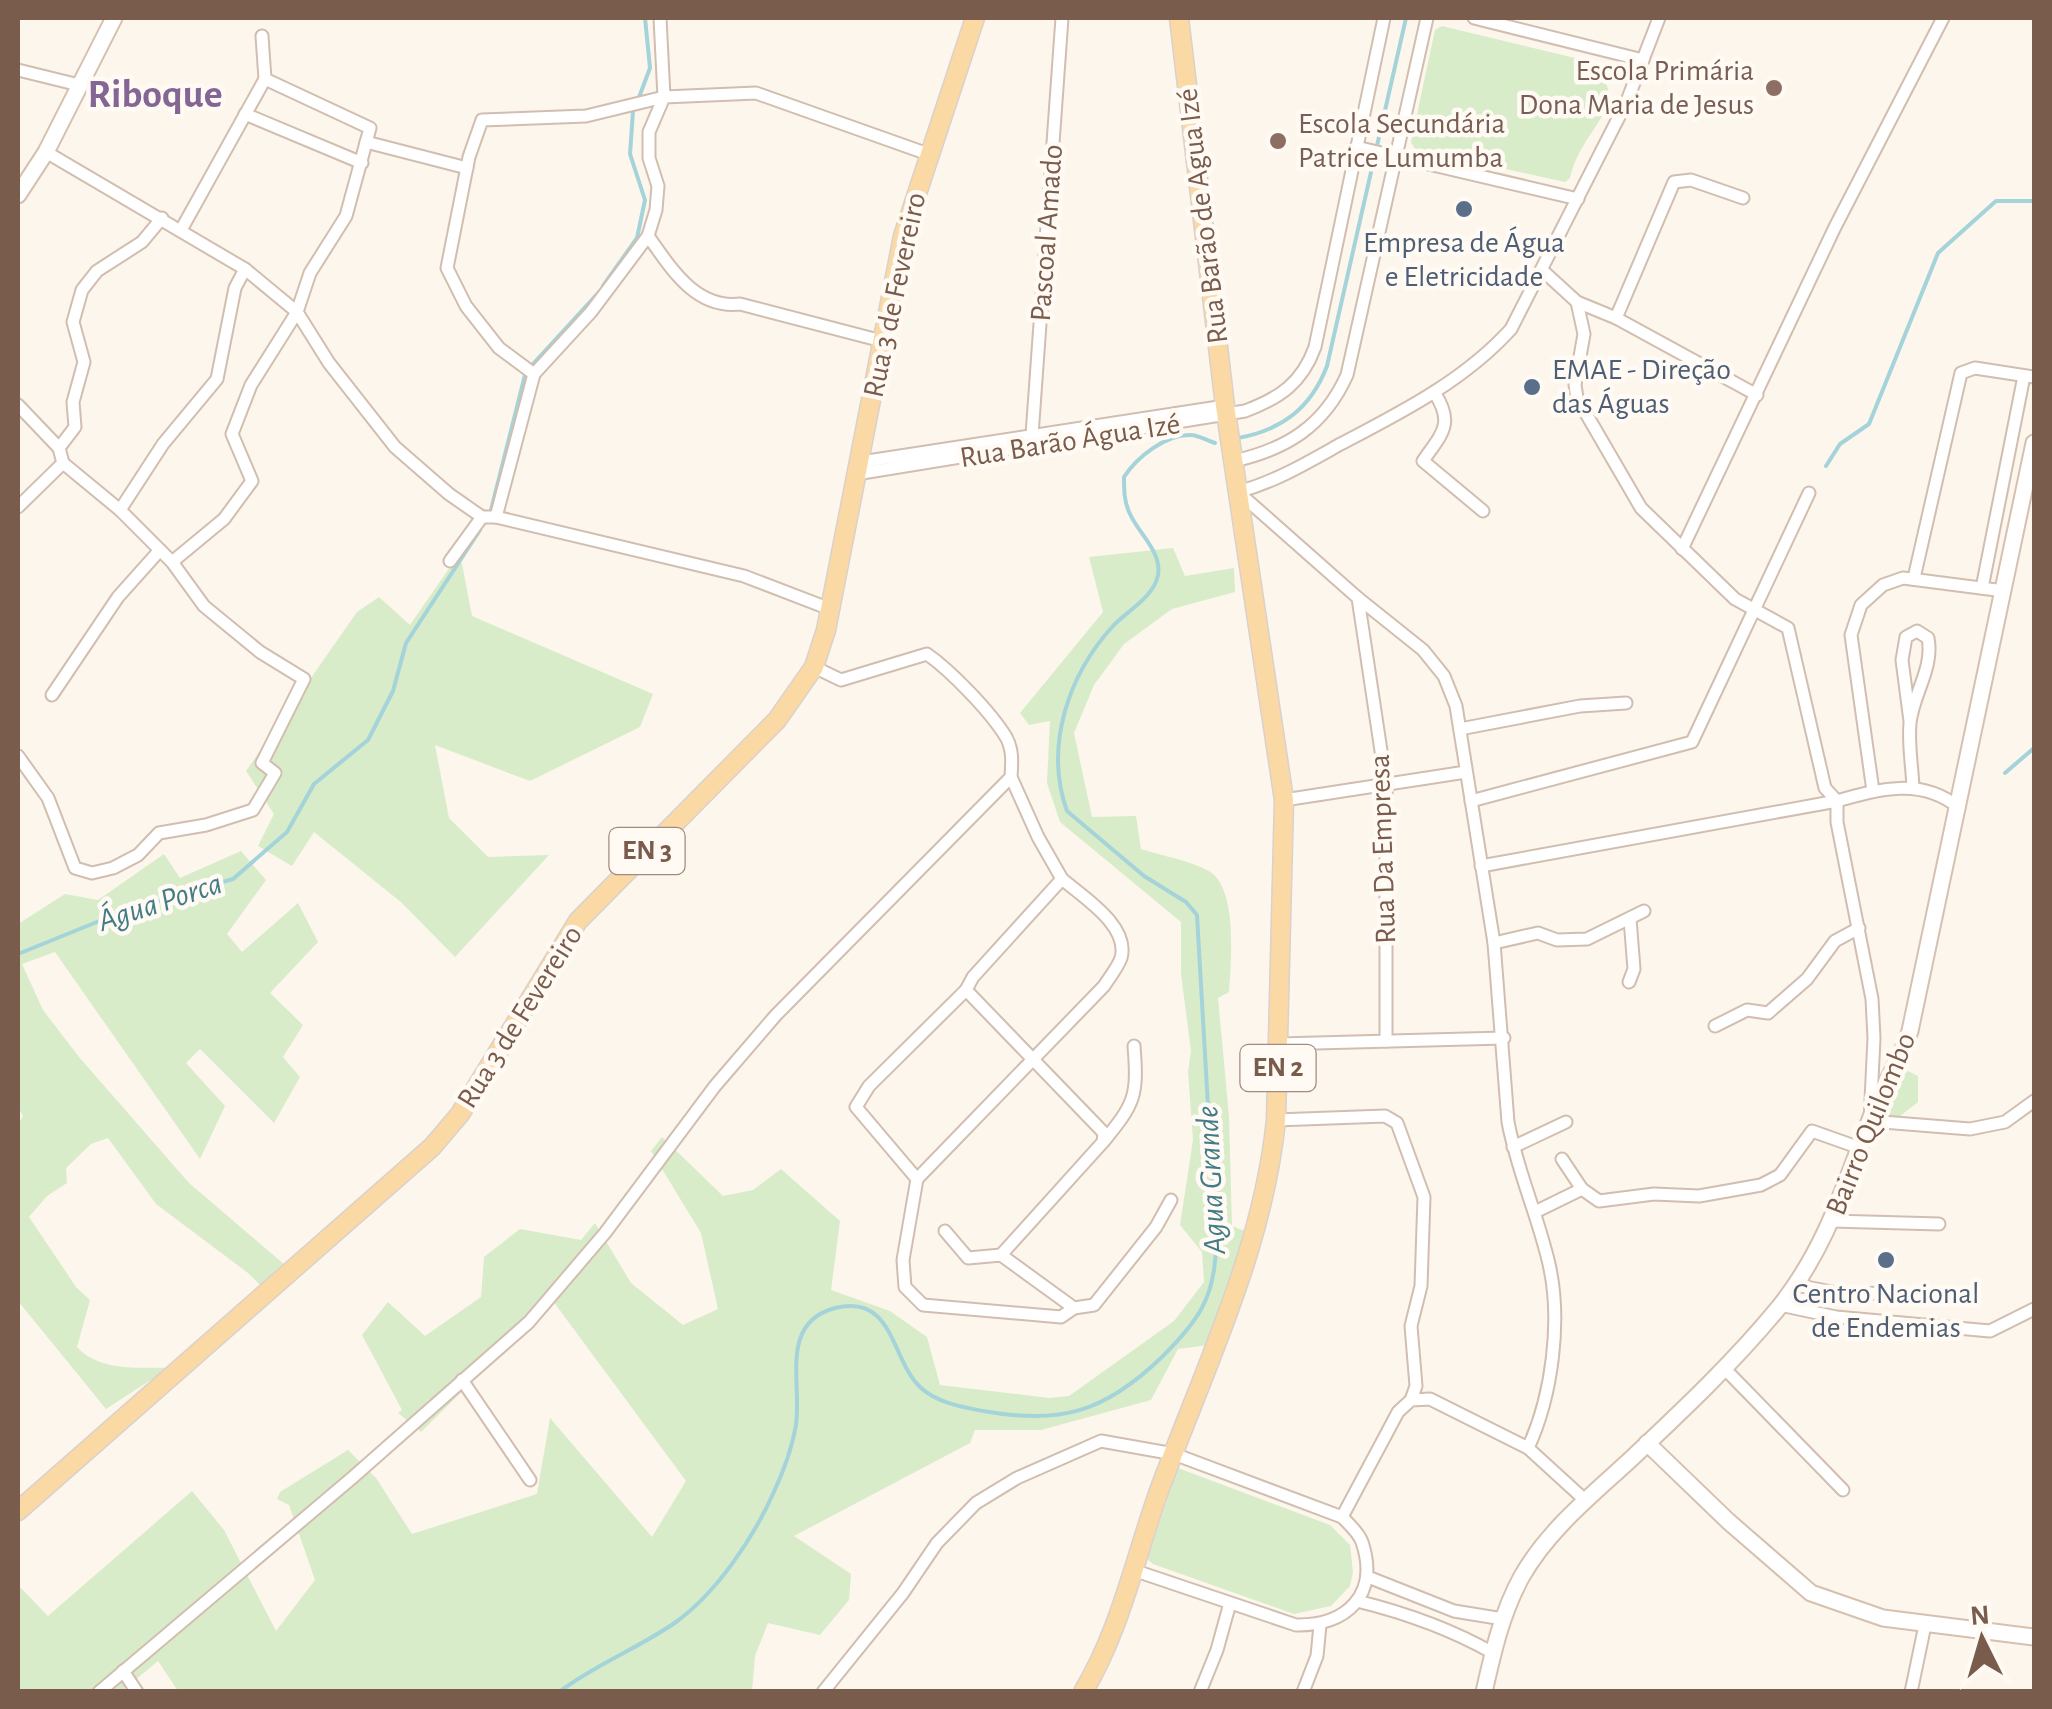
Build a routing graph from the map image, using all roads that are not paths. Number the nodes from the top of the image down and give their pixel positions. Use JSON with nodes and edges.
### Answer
{"nodes":[{"id":1,"x":114,"y":18,"type":"edge"},
{"id":2,"x":660,"y":18,"type":"edge"},
{"id":3,"x":975,"y":18,"type":"edge"},
{"id":4,"x":1062,"y":18,"type":"edge"},
{"id":5,"x":1180,"y":18,"type":"edge"},
{"id":6,"x":1384,"y":18,"type":"edge"},
{"id":7,"x":1427,"y":18,"type":"edge"},
{"id":8,"x":1474,"y":18,"type":"edge"},
{"id":9,"x":1659,"y":18,"type":"edge"},
{"id":10,"x":1942,"y":18,"type":"edge"},
{"id":11,"x":1488,"y":19,"type":"edge"},
{"id":12,"x":262,"y":36,"type":"dead end"},
{"id":13,"x":1643,"y":60,"type":"junction"},
{"id":14,"x":18,"y":70,"type":"edge"},
{"id":15,"x":264,"y":79,"type":"junction"},
{"id":16,"x":80,"y":85,"type":"junction"},
{"id":17,"x":664,"y":97,"type":"junction"},
{"id":18,"x":246,"y":114,"type":"junction"},
{"id":19,"x":366,"y":142,"type":"junction"},
{"id":20,"x":1361,"y":148,"type":"junction"},
{"id":21,"x":46,"y":152,"type":"junction"},
{"id":22,"x":928,"y":154,"type":"junction"},
{"id":23,"x":1397,"y":156,"type":"junction"},
{"id":24,"x":362,"y":163,"type":"junction"},
{"id":25,"x":467,"y":168,"type":"junction"},
{"id":26,"x":18,"y":195,"type":"edge"},
{"id":27,"x":1743,"y":198,"type":"dead end"},
{"id":28,"x":1578,"y":200,"type":"junction"},
{"id":29,"x":162,"y":218,"type":"junction"},
{"id":30,"x":181,"y":230,"type":"junction"},
{"id":31,"x":648,"y":236,"type":"junction"},
{"id":32,"x":245,"y":269,"type":"junction"},
{"id":33,"x":1542,"y":270,"type":"junction"},
{"id":34,"x":1576,"y":302,"type":"junction"},
{"id":35,"x":297,"y":312,"type":"junction"},
{"id":36,"x":1616,"y":318,"type":"junction"},
{"id":37,"x":882,"y":340,"type":"junction"},
{"id":38,"x":534,"y":374,"type":"junction"},
{"id":39,"x":2029,"y":376,"type":"edge"},
{"id":40,"x":1434,"y":392,"type":"junction"},
{"id":41,"x":1758,"y":395,"type":"junction"},
{"id":42,"x":18,"y":405,"type":"edge"},
{"id":43,"x":1225,"y":411,"type":"junction"},
{"id":44,"x":1032,"y":442,"type":"junction"},
{"id":45,"x":2034,"y":443,"type":"edge"},
{"id":46,"x":59,"y":448,"type":"junction"},
{"id":47,"x":1234,"y":461,"type":"junction"},
{"id":48,"x":63,"y":463,"type":"junction"},
{"id":49,"x":858,"y":468,"type":"junction"},
{"id":50,"x":1238,"y":492,"type":"junction"},
{"id":51,"x":1809,"y":493,"type":"dead end"},
{"id":52,"x":18,"y":506,"type":"edge"},
{"id":53,"x":120,"y":510,"type":"junction"},
{"id":54,"x":1483,"y":511,"type":"dead end"},
{"id":55,"x":482,"y":517,"type":"junction"},
{"id":56,"x":496,"y":517,"type":"junction"},
{"id":57,"x":1682,"y":549,"type":"junction"},
{"id":58,"x":160,"y":550,"type":"junction"},
{"id":59,"x":450,"y":560,"type":"dead end"},
{"id":60,"x":172,"y":562,"type":"junction"},
{"id":61,"x":1914,"y":578,"type":"junction"},
{"id":62,"x":1982,"y":588,"type":"junction"},
{"id":63,"x":2004,"y":591,"type":"junction"},
{"id":64,"x":1358,"y":598,"type":"junction"},
{"id":65,"x":830,"y":608,"type":"junction"},
{"id":66,"x":1754,"y":611,"type":"junction"},
{"id":67,"x":814,"y":667,"type":"junction"},
{"id":68,"x":52,"y":695,"type":"dead end"},
{"id":69,"x":1626,"y":703,"type":"dead end"},
{"id":70,"x":1910,"y":721,"type":"junction"},
{"id":71,"x":1460,"y":729,"type":"junction"},
{"id":72,"x":18,"y":756,"type":"edge"},
{"id":73,"x":1466,"y":772,"type":"junction"},
{"id":74,"x":1012,"y":776,"type":"junction"},
{"id":75,"x":1386,"y":784,"type":"junction"},
{"id":76,"x":1913,"y":787,"type":"junction"},
{"id":77,"x":1873,"y":791,"type":"junction"},
{"id":78,"x":1284,"y":800,"type":"junction"},
{"id":79,"x":1471,"y":801,"type":"junction"},
{"id":80,"x":1837,"y":801,"type":"junction"},
{"id":81,"x":1959,"y":808,"type":"junction"},
{"id":82,"x":1481,"y":866,"type":"junction"},
{"id":83,"x":1062,"y":879,"type":"junction"},
{"id":84,"x":1644,"y":910,"type":"dead end"},
{"id":85,"x":1630,"y":919,"type":"junction"},
{"id":86,"x":1859,"y":928,"type":"junction"},
{"id":87,"x":1494,"y":943,"type":"junction"},
{"id":88,"x":1629,"y":982,"type":"dead end"},
{"id":89,"x":966,"y":990,"type":"junction"},
{"id":90,"x":1716,"y":1026,"type":"dead end"},
{"id":91,"x":1504,"y":1038,"type":"junction"},
{"id":92,"x":1386,"y":1041,"type":"junction"},
{"id":93,"x":1279,"y":1044,"type":"junction"},
{"id":94,"x":1134,"y":1046,"type":"dead end"},
{"id":95,"x":1034,"y":1060,"type":"junction"},
{"id":96,"x":2034,"y":1101,"type":"edge"},
{"id":97,"x":1276,"y":1120,"type":"junction"},
{"id":98,"x":1566,"y":1122,"type":"dead end"},
{"id":99,"x":1870,"y":1122,"type":"junction"},
{"id":100,"x":1104,"y":1142,"type":"junction"},
{"id":101,"x":1513,"y":1147,"type":"junction"},
{"id":102,"x":1860,"y":1148,"type":"junction"},
{"id":103,"x":1562,"y":1159,"type":"dead end"},
{"id":104,"x":917,"y":1179,"type":"junction"},
{"id":105,"x":1582,"y":1190,"type":"junction"},
{"id":106,"x":1171,"y":1200,"type":"dead end"},
{"id":107,"x":1535,"y":1212,"type":"junction"},
{"id":108,"x":1832,"y":1222,"type":"junction"},
{"id":109,"x":1939,"y":1224,"type":"dead end"},
{"id":110,"x":945,"y":1230,"type":"dead end"},
{"id":111,"x":1001,"y":1255,"type":"junction"},
{"id":112,"x":1796,"y":1284,"type":"junction"},
{"id":113,"x":1888,"y":1293,"type":"dead end"},
{"id":114,"x":1780,"y":1305,"type":"junction"},
{"id":115,"x":1074,"y":1308,"type":"junction"},
{"id":116,"x":2034,"y":1308,"type":"edge"},
{"id":117,"x":1724,"y":1368,"type":"junction"},
{"id":118,"x":462,"y":1380,"type":"junction"},
{"id":119,"x":1411,"y":1400,"type":"junction"},
{"id":120,"x":1648,"y":1443,"type":"junction"},
{"id":121,"x":1528,"y":1448,"type":"junction"},
{"id":122,"x":1174,"y":1454,"type":"junction"},
{"id":123,"x":530,"y":1480,"type":"dead end"},
{"id":124,"x":1843,"y":1490,"type":"dead end"},
{"id":125,"x":1586,"y":1500,"type":"junction"},
{"id":126,"x":18,"y":1511,"type":"edge"},
{"id":127,"x":1342,"y":1517,"type":"junction"},
{"id":128,"x":1133,"y":1570,"type":"junction"},
{"id":129,"x":1368,"y":1577,"type":"junction"},
{"id":130,"x":1357,"y":1601,"type":"junction"},
{"id":131,"x":1230,"y":1603,"type":"junction"},
{"id":132,"x":1503,"y":1619,"type":"junction"},
{"id":133,"x":1320,"y":1625,"type":"junction"},
{"id":134,"x":1925,"y":1625,"type":"junction"},
{"id":135,"x":2034,"y":1637,"type":"edge"},
{"id":136,"x":1493,"y":1653,"type":"junction"},
{"id":137,"x":123,"y":1671,"type":"junction"},
{"id":138,"x":99,"y":1692,"type":"edge"},
{"id":139,"x":138,"y":1692,"type":"edge"},
{"id":140,"x":823,"y":1692,"type":"edge"},
{"id":141,"x":1083,"y":1692,"type":"edge"},
{"id":142,"x":1200,"y":1692,"type":"edge"},
{"id":143,"x":1303,"y":1692,"type":"edge"},
{"id":144,"x":1484,"y":1692,"type":"edge"},
{"id":145,"x":1912,"y":1692,"type":"edge"}],
"edges":[{"from":1,"to":16,"type":"street"},
{"from":2,"to":17,"type":"street"},
{"from":3,"to":22,"type":"main road","name":"Rua 3 de Fevereiro","number":"EN 3"},
{"from":4,"to":44,"type":"street","name":"Pascoal Amado"},
{"from":5,"to":43,"type":"main road","name":"Rua Barão de Agua Izé"},
{"from":6,"to":20,"type":"street"},
{"from":7,"to":23,"type":"street"},
{"from":8,"to":11,"type":"street"},
{"from":9,"to":13,"type":"street"},
{"from":10,"to":41,"type":"street"},
{"from":11,"to":13,"type":"street"},
{"from":12,"to":15,"type":"street"},
{"from":13,"to":28,"type":"street"},
{"from":14,"to":16,"type":"street"},
{"from":15,"to":18,"type":"street"},
{"from":15,"to":19,"type":"street"},
{"from":16,"to":21,"type":"street"},
{"from":17,"to":22,"type":"street"},
{"from":17,"to":25,"type":"street"},
{"from":17,"to":31,"type":"street"},
{"from":18,"to":24,"type":"street"},
{"from":18,"to":30,"type":"street"},
{"from":19,"to":24,"type":"street"},
{"from":19,"to":25,"type":"street"},
{"from":20,"to":23,"type":"street"},
{"from":20,"to":43,"type":"street","name":"Rua Barão Água Izé"},
{"from":21,"to":26,"type":"street"},
{"from":21,"to":29,"type":"street"},
{"from":22,"to":37,"type":"main road","name":"Rua 3 de Fevereiro","number":"EN 3"},
{"from":23,"to":28,"type":"street"},
{"from":23,"to":47,"type":"street"},
{"from":24,"to":35,"type":"street"},
{"from":25,"to":38,"type":"street"},
{"from":27,"to":36,"type":"street"},
{"from":28,"to":33,"type":"street"},
{"from":29,"to":30,"type":"street"},
{"from":29,"to":46,"type":"street"},
{"from":30,"to":32,"type":"street"},
{"from":31,"to":37,"type":"street"},
{"from":31,"to":38,"type":"street"},
{"from":32,"to":35,"type":"street"},
{"from":32,"to":53,"type":"street"},
{"from":33,"to":34,"type":"street"},
{"from":33,"to":40,"type":"street"},
{"from":34,"to":36,"type":"street"},
{"from":34,"to":57,"type":"street"},
{"from":35,"to":55,"type":"street"},
{"from":35,"to":60,"type":"street"},
{"from":36,"to":41,"type":"street"},
{"from":37,"to":49,"type":"main road","name":"Rua 3 de Fevereiro","number":"EN 3"},
{"from":38,"to":56,"type":"street"},
{"from":39,"to":61,"type":"street"},
{"from":39,"to":62,"type":"street"},
{"from":40,"to":50,"type":"street"},
{"from":40,"to":54,"type":"street"},
{"from":41,"to":57,"type":"street"},
{"from":42,"to":46,"type":"street"},
{"from":43,"to":44,"type":"street","name":"Rua Barão Água Izé"},
{"from":43,"to":47,"type":"main road","number":"EN 2"},
{"from":44,"to":49,"type":"street","name":"Rua Barão Água Izé"},
{"from":45,"to":63,"type":"street","name":"Bairro Quilombo"},
{"from":46,"to":48,"type":"street"},
{"from":47,"to":50,"type":"main road","number":"EN 2"},
{"from":48,"to":52,"type":"street"},
{"from":48,"to":53,"type":"street"},
{"from":49,"to":65,"type":"main road","name":"Rua 3 de Fevereiro","number":"EN 3"},
{"from":50,"to":64,"type":"street"},
{"from":50,"to":78,"type":"main road","number":"EN 2"},
{"from":51,"to":66,"type":"street"},
{"from":53,"to":58,"type":"street"},
{"from":55,"to":56,"type":"street"},
{"from":55,"to":59,"type":"street"},
{"from":56,"to":65,"type":"street"},
{"from":57,"to":66,"type":"street"},
{"from":58,"to":60,"type":"street"},
{"from":58,"to":68,"type":"street"},
{"from":60,"to":72,"type":"street"},
{"from":61,"to":62,"type":"street"},
{"from":61,"to":77,"type":"street"},
{"from":62,"to":63,"type":"street"},
{"from":63,"to":81,"type":"street","name":"Bairro Quilombo"},
{"from":64,"to":71,"type":"street"},
{"from":64,"to":75,"type":"street","name":"Rua Da Empresa"},
{"from":65,"to":67,"type":"main road","name":"Rua 3 de Fevereiro","number":"EN 3"},
{"from":66,"to":79,"type":"street"},
{"from":66,"to":80,"type":"street"},
{"from":67,"to":74,"type":"street"},
{"from":67,"to":126,"type":"main road","name":"Rua 3 de Fevereiro","number":"EN 3"},
{"from":69,"to":71,"type":"street"},
{"from":70,"to":70,"type":"street"},
{"from":70,"to":76,"type":"street"},
{"from":71,"to":73,"type":"street"},
{"from":73,"to":75,"type":"street"},
{"from":73,"to":79,"type":"street"},
{"from":74,"to":83,"type":"street"},
{"from":74,"to":118,"type":"street"},
{"from":75,"to":78,"type":"street"},
{"from":75,"to":92,"type":"street","name":"Rua Da Empresa"},
{"from":76,"to":77,"type":"street"},
{"from":76,"to":81,"type":"street"},
{"from":77,"to":80,"type":"street"},
{"from":78,"to":93,"type":"main road","number":"EN 2"},
{"from":79,"to":82,"type":"street"},
{"from":80,"to":82,"type":"street"},
{"from":80,"to":86,"type":"street"},
{"from":81,"to":99,"type":"street","name":"Bairro Quilombo"},
{"from":82,"to":87,"type":"street"},
{"from":83,"to":89,"type":"street"},
{"from":83,"to":95,"type":"street"},
{"from":84,"to":85,"type":"street"},
{"from":85,"to":87,"type":"street"},
{"from":85,"to":88,"type":"street"},
{"from":86,"to":90,"type":"street"},
{"from":86,"to":99,"type":"street"},
{"from":87,"to":91,"type":"street"},
{"from":89,"to":95,"type":"street"},
{"from":89,"to":104,"type":"street"},
{"from":91,"to":92,"type":"street"},
{"from":91,"to":101,"type":"street"},
{"from":92,"to":93,"type":"street"},
{"from":93,"to":97,"type":"main road","number":"EN 2"},
{"from":94,"to":100,"type":"street"},
{"from":95,"to":100,"type":"street"},
{"from":95,"to":104,"type":"street"},
{"from":96,"to":99,"type":"street"},
{"from":97,"to":119,"type":"street"},
{"from":97,"to":122,"type":"main road","number":"EN 2"},
{"from":98,"to":101,"type":"street"},
{"from":99,"to":102,"type":"street","name":"Bairro Quilombo"},
{"from":100,"to":111,"type":"street"},
{"from":101,"to":107,"type":"street"},
{"from":102,"to":105,"type":"street"},
{"from":102,"to":108,"type":"street","name":"Bairro Quilombo"},
{"from":103,"to":105,"type":"street"},
{"from":104,"to":115,"type":"street"},
{"from":105,"to":107,"type":"street"},
{"from":106,"to":115,"type":"street"},
{"from":107,"to":121,"type":"street"},
{"from":108,"to":109,"type":"street"},
{"from":108,"to":112,"type":"street","name":"Bairro Quilombo"},
{"from":110,"to":111,"type":"street"},
{"from":111,"to":115,"type":"street"},
{"from":112,"to":113,"type":"street"},
{"from":112,"to":114,"type":"street","name":"Bairro Quilombo"},
{"from":114,"to":116,"type":"street"},
{"from":114,"to":117,"type":"street","name":"Bairro Quilombo"},
{"from":117,"to":120,"type":"street","name":"Bairro Quilombo"},
{"from":117,"to":124,"type":"street"},
{"from":118,"to":123,"type":"street"},
{"from":118,"to":137,"type":"street"},
{"from":119,"to":121,"type":"street"},
{"from":119,"to":127,"type":"street"},
{"from":120,"to":125,"type":"street","name":"Bairro Quilombo"},
{"from":120,"to":134,"type":"street"},
{"from":121,"to":125,"type":"street"},
{"from":122,"to":127,"type":"street"},
{"from":122,"to":128,"type":"main road","number":"EN 2"},
{"from":122,"to":140,"type":"street"},
{"from":125,"to":132,"type":"street","name":"Bairro Quilombo"},
{"from":127,"to":129,"type":"street"},
{"from":128,"to":131,"type":"street"},
{"from":128,"to":141,"type":"main road","number":"EN 2"},
{"from":129,"to":130,"type":"street"},
{"from":129,"to":132,"type":"street"},
{"from":130,"to":133,"type":"street"},
{"from":130,"to":136,"type":"street"},
{"from":131,"to":133,"type":"street"},
{"from":131,"to":142,"type":"street"},
{"from":132,"to":136,"type":"street","name":"Bairro Quilombo"},
{"from":133,"to":143,"type":"street"},
{"from":134,"to":135,"type":"street"},
{"from":134,"to":145,"type":"street"},
{"from":136,"to":144,"type":"street","name":"Bairro Quilombo"},
{"from":137,"to":138,"type":"street"},
{"from":137,"to":139,"type":"street"}]}
